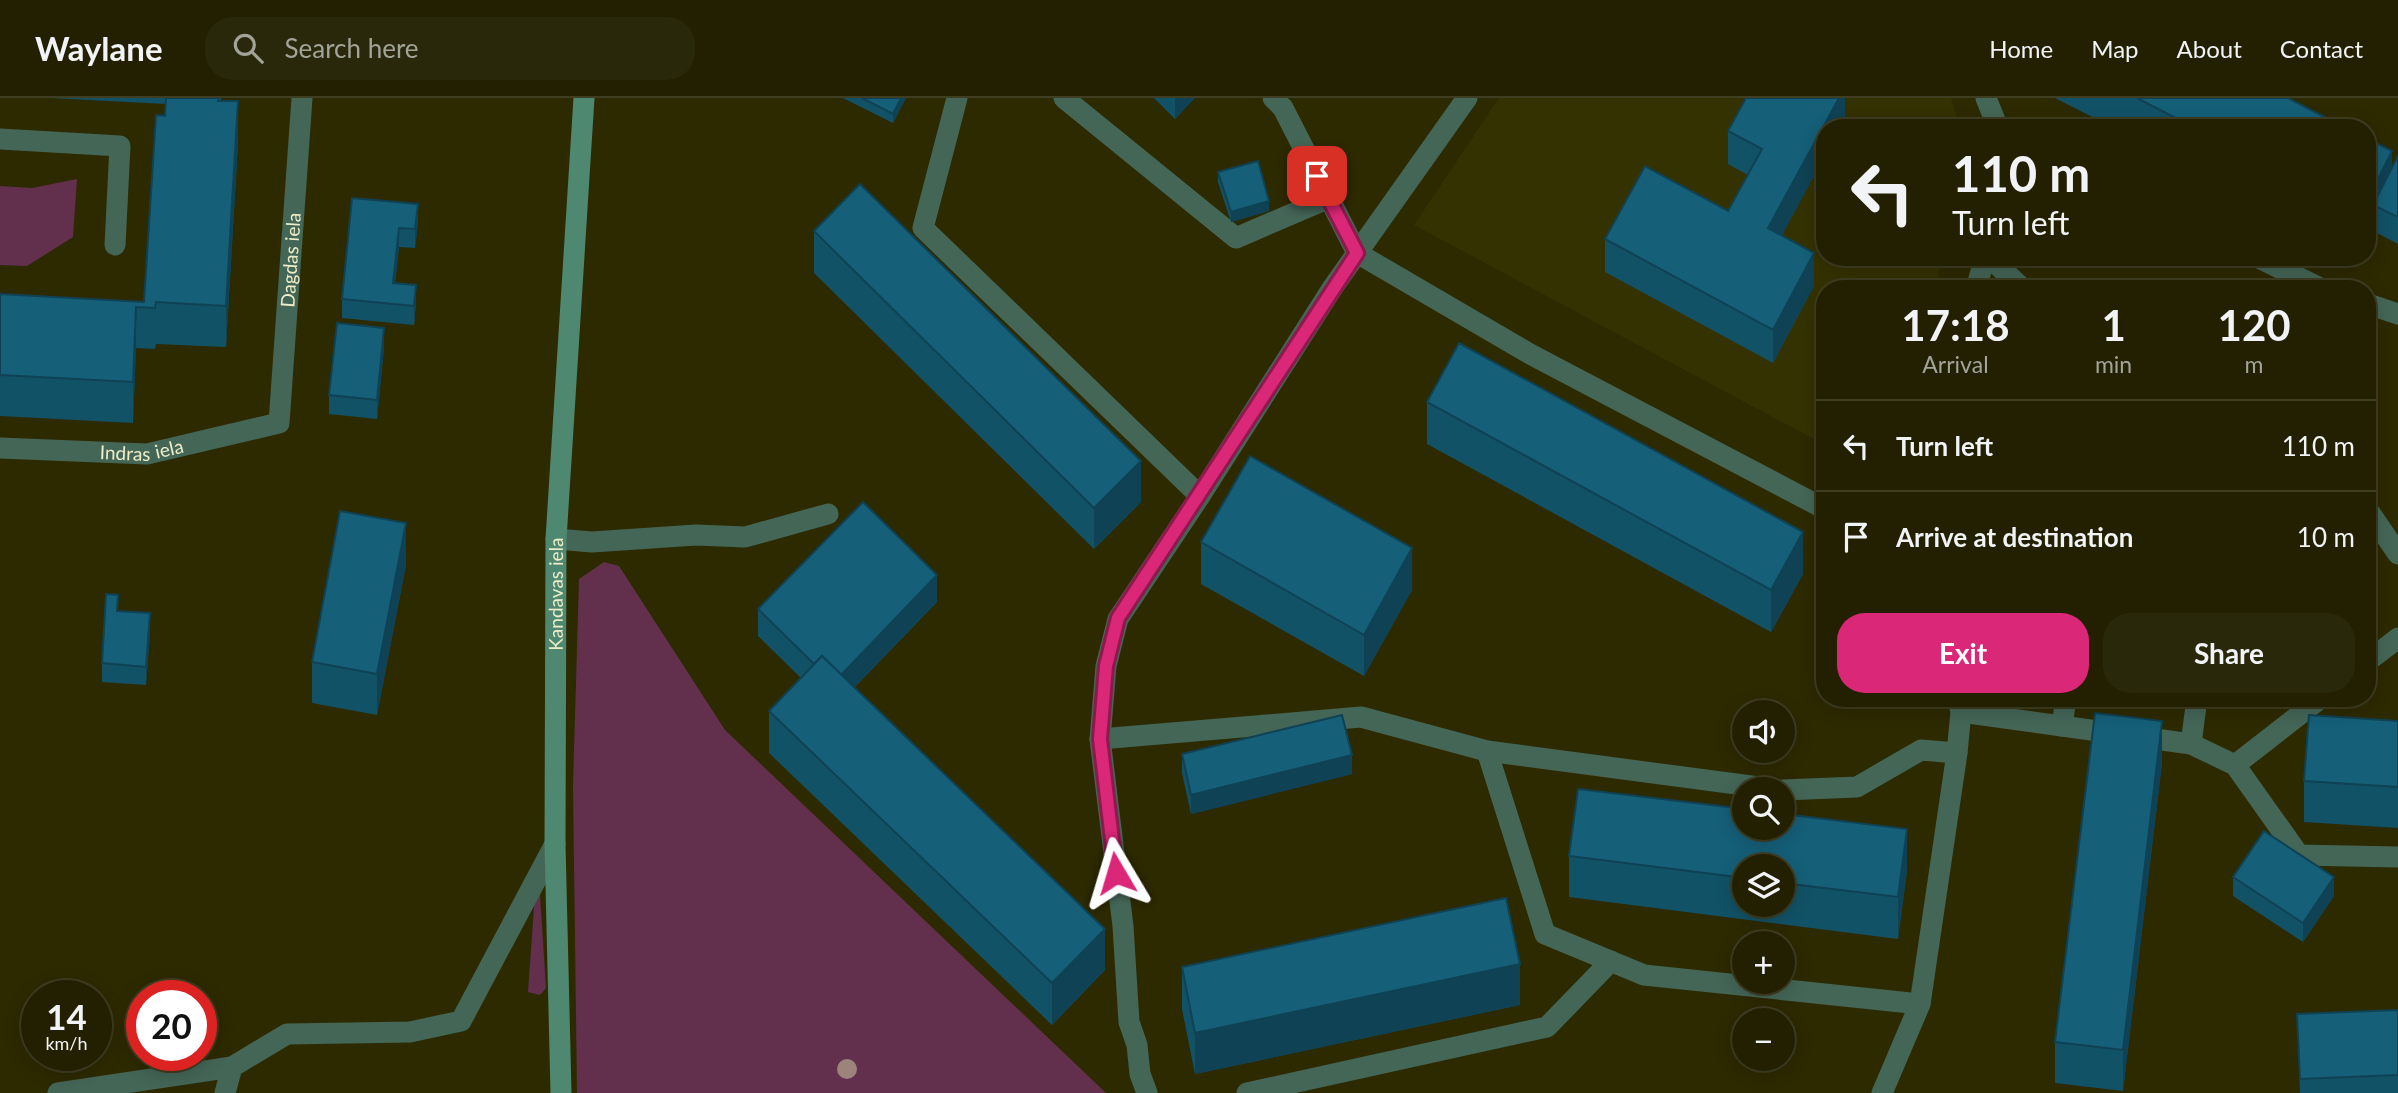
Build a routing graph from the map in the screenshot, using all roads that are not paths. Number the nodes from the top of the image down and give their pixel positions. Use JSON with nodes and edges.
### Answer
{"nodes":[{"id":1,"x":302,"y":98,"type":"edge"},
{"id":2,"x":584,"y":98,"type":"edge"},
{"id":3,"x":957,"y":98,"type":"edge"},
{"id":4,"x":1064,"y":98,"type":"edge"},
{"id":5,"x":1273,"y":98,"type":"edge"},
{"id":6,"x":1467,"y":98,"type":"edge"},
{"id":7,"x":1986,"y":98,"type":"edge"},
{"id":8,"x":1994,"y":119,"type":"edge"},
{"id":9,"x":0,"y":139,"type":"edge"},
{"id":10,"x":1329,"y":198,"type":"junction"},
{"id":11,"x":115,"y":245,"type":"dead end"},
{"id":12,"x":1357,"y":253,"type":"junction"},
{"id":13,"x":1997,"y":266,"type":"edge"},
{"id":14,"x":2275,"y":266,"type":"edge"},
{"id":15,"x":2013,"y":280,"type":"edge"},
{"id":16,"x":2304,"y":280,"type":"edge"},
{"id":17,"x":2376,"y":307,"type":"edge"},
{"id":18,"x":2398,"y":314,"type":"edge"},
{"id":19,"x":279,"y":423,"type":"joint"},
{"id":20,"x":0,"y":448,"type":"edge"},
{"id":21,"x":1200,"y":496,"type":"junction"},
{"id":22,"x":1816,"y":504,"type":"edge"},
{"id":23,"x":828,"y":514,"type":"dead end"},
{"id":24,"x":2376,"y":522,"type":"edge"},
{"id":25,"x":556,"y":540,"type":"junction"},
{"id":26,"x":2398,"y":554,"type":"edge"},
{"id":27,"x":2398,"y":638,"type":"edge"},
{"id":28,"x":2376,"y":656,"type":"edge"},
{"id":29,"x":1959,"y":707,"type":"edge"},
{"id":30,"x":1969,"y":707,"type":"edge"},
{"id":31,"x":2065,"y":707,"type":"edge"},
{"id":32,"x":2196,"y":707,"type":"edge"},
{"id":33,"x":2309,"y":707,"type":"edge"},
{"id":34,"x":2062,"y":726,"type":"junction"},
{"id":35,"x":1100,"y":739,"type":"junction"},
{"id":36,"x":2191,"y":744,"type":"junction"},
{"id":37,"x":1487,"y":751,"type":"junction"},
{"id":38,"x":1957,"y":752,"type":"junction"},
{"id":39,"x":2235,"y":765,"type":"junction"},
{"id":40,"x":1732,"y":783,"type":"edge"},
{"id":41,"x":1795,"y":790,"type":"edge"},
{"id":42,"x":555,"y":844,"type":"junction"},
{"id":43,"x":2398,"y":857,"type":"edge"},
{"id":44,"x":1611,"y":961,"type":"junction"},
{"id":45,"x":1920,"y":1003,"type":"junction"},
{"id":46,"x":232,"y":1067,"type":"junction"},
{"id":47,"x":58,"y":1093,"type":"edge"},
{"id":48,"x":225,"y":1093,"type":"edge"},
{"id":49,"x":561,"y":1093,"type":"edge"},
{"id":50,"x":1147,"y":1093,"type":"edge"},
{"id":51,"x":1247,"y":1093,"type":"edge"},
{"id":52,"x":1882,"y":1093,"type":"edge"}],
"edges":[{"from":1,"to":19,"type":"street","name":"Dagdas iela"},
{"from":2,"to":25,"type":"street","name":"Kandavas iela"},
{"from":3,"to":21,"type":"street"},
{"from":4,"to":10,"type":"street"},
{"from":5,"to":10,"type":"street"},
{"from":6,"to":12,"type":"street"},
{"from":7,"to":8,"type":"street"},
{"from":9,"to":11,"type":"street"},
{"from":10,"to":12,"type":"street"},
{"from":12,"to":21,"type":"street"},
{"from":12,"to":22,"type":"street"},
{"from":13,"to":15,"type":"street"},
{"from":14,"to":16,"type":"street"},
{"from":17,"to":18,"type":"street"},
{"from":19,"to":20,"type":"street","name":"Indras iela"},
{"from":21,"to":35,"type":"street"},
{"from":23,"to":25,"type":"street"},
{"from":24,"to":26,"type":"street"},
{"from":25,"to":42,"type":"street","name":"Kandavas iela"},
{"from":27,"to":28,"type":"street"},
{"from":29,"to":38,"type":"street"},
{"from":30,"to":34,"type":"street"},
{"from":31,"to":34,"type":"street"},
{"from":32,"to":36,"type":"street"},
{"from":33,"to":39,"type":"street"},
{"from":34,"to":36,"type":"street"},
{"from":35,"to":37,"type":"street"},
{"from":35,"to":50,"type":"street"},
{"from":36,"to":39,"type":"street"},
{"from":37,"to":40,"type":"street"},
{"from":37,"to":44,"type":"street"},
{"from":38,"to":41,"type":"street"},
{"from":38,"to":45,"type":"street"},
{"from":39,"to":43,"type":"street"},
{"from":42,"to":46,"type":"street"},
{"from":42,"to":49,"type":"street","name":"Kandavas iela"},
{"from":44,"to":45,"type":"street"},
{"from":44,"to":51,"type":"street"},
{"from":45,"to":52,"type":"street"},
{"from":46,"to":47,"type":"street"},
{"from":46,"to":48,"type":"street"}]}
